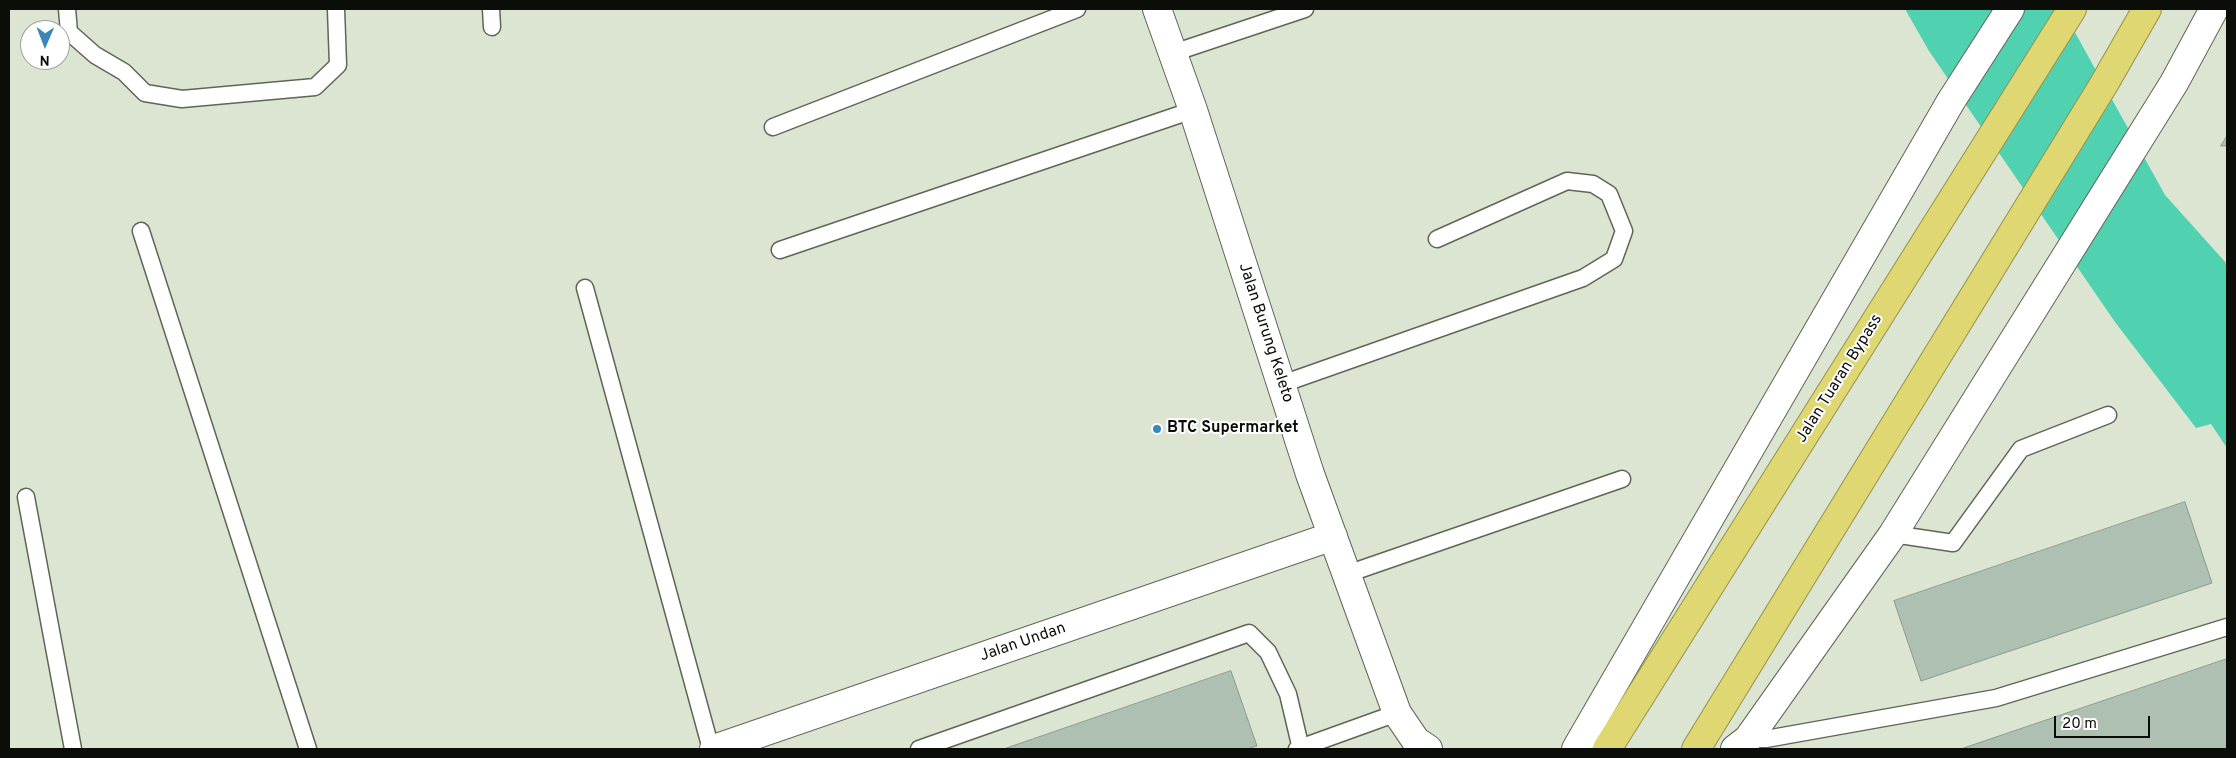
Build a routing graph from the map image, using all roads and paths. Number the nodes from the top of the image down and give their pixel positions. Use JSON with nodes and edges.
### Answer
{"nodes":[{"id":1,"x":67,"y":9,"type":"edge"},
{"id":2,"x":336,"y":9,"type":"edge"},
{"id":3,"x":491,"y":9,"type":"edge"},
{"id":4,"x":1077,"y":9,"type":"edge"},
{"id":5,"x":1157,"y":9,"type":"edge"},
{"id":6,"x":1305,"y":9,"type":"edge"},
{"id":7,"x":2010,"y":9,"type":"edge"},
{"id":8,"x":2146,"y":9,"type":"edge"},
{"id":9,"x":2214,"y":9,"type":"edge"},
{"id":10,"x":2071,"y":10,"type":"edge"},
{"id":11,"x":492,"y":27,"type":"dead end"},
{"id":12,"x":1173,"y":53,"type":"junction"},
{"id":13,"x":1194,"y":110,"type":"junction"},
{"id":14,"x":773,"y":127,"type":"dead end"},
{"id":15,"x":141,"y":231,"type":"dead end"},
{"id":16,"x":1437,"y":240,"type":"dead end"},
{"id":17,"x":780,"y":250,"type":"dead end"},
{"id":18,"x":585,"y":288,"type":"dead end"},
{"id":19,"x":1282,"y":384,"type":"junction"},
{"id":20,"x":2108,"y":415,"type":"dead end"},
{"id":21,"x":1622,"y":479,"type":"dead end"},
{"id":22,"x":26,"y":497,"type":"dead end"},
{"id":23,"x":1893,"y":534,"type":"junction"},
{"id":24,"x":1333,"y":536,"type":"junction"},
{"id":25,"x":1346,"y":574,"type":"junction"},
{"id":26,"x":2227,"y":627,"type":"edge"},
{"id":27,"x":1397,"y":712,"type":"junction"},
{"id":28,"x":1741,"y":744,"type":"edge"},
{"id":29,"x":73,"y":749,"type":"edge"},
{"id":30,"x":308,"y":749,"type":"edge"},
{"id":31,"x":712,"y":749,"type":"edge"},
{"id":32,"x":919,"y":749,"type":"edge"},
{"id":33,"x":1299,"y":749,"type":"edge"},
{"id":34,"x":1399,"y":749,"type":"edge"},
{"id":35,"x":1428,"y":749,"type":"edge"},
{"id":36,"x":1576,"y":749,"type":"edge"},
{"id":37,"x":1607,"y":749,"type":"edge"},
{"id":38,"x":1696,"y":749,"type":"edge"}],
"edges":[{"from":1,"to":2,"type":"lane"},
{"from":3,"to":11,"type":"lane"},
{"from":4,"to":14,"type":"lane"},
{"from":5,"to":12,"type":"street","name":"Jalan Burung Keleto"},
{"from":6,"to":12,"type":"lane"},
{"from":7,"to":36,"type":"street"},
{"from":8,"to":38,"type":"highway"},
{"from":9,"to":23,"type":"street"},
{"from":10,"to":37,"type":"highway","name":"Jalan Tuaran Bypass"},
{"from":12,"to":13,"type":"street","name":"Jalan Burung Keleto"},
{"from":13,"to":17,"type":"lane"},
{"from":13,"to":19,"type":"street","name":"Jalan Burung Keleto"},
{"from":15,"to":30,"type":"lane"},
{"from":16,"to":19,"type":"lane"},
{"from":18,"to":31,"type":"lane"},
{"from":19,"to":24,"type":"street","name":"Jalan Burung Keleto"},
{"from":20,"to":23,"type":"lane"},
{"from":21,"to":25,"type":"lane"},
{"from":22,"to":29,"type":"lane"},
{"from":23,"to":28,"type":"street"},
{"from":24,"to":25,"type":"street","name":"Jalan Burung Keleto"},
{"from":24,"to":31,"type":"street","name":"Jalan Undan"},
{"from":25,"to":27,"type":"street","name":"Jalan Burung Keleto"},
{"from":26,"to":28,"type":"lane"},
{"from":27,"to":33,"type":"lane"},
{"from":27,"to":34,"type":"street","name":"Jalan Burung Keleto"},
{"from":27,"to":35,"type":"street","name":"Jalan Burung Keleto"},
{"from":32,"to":33,"type":"lane"}]}
